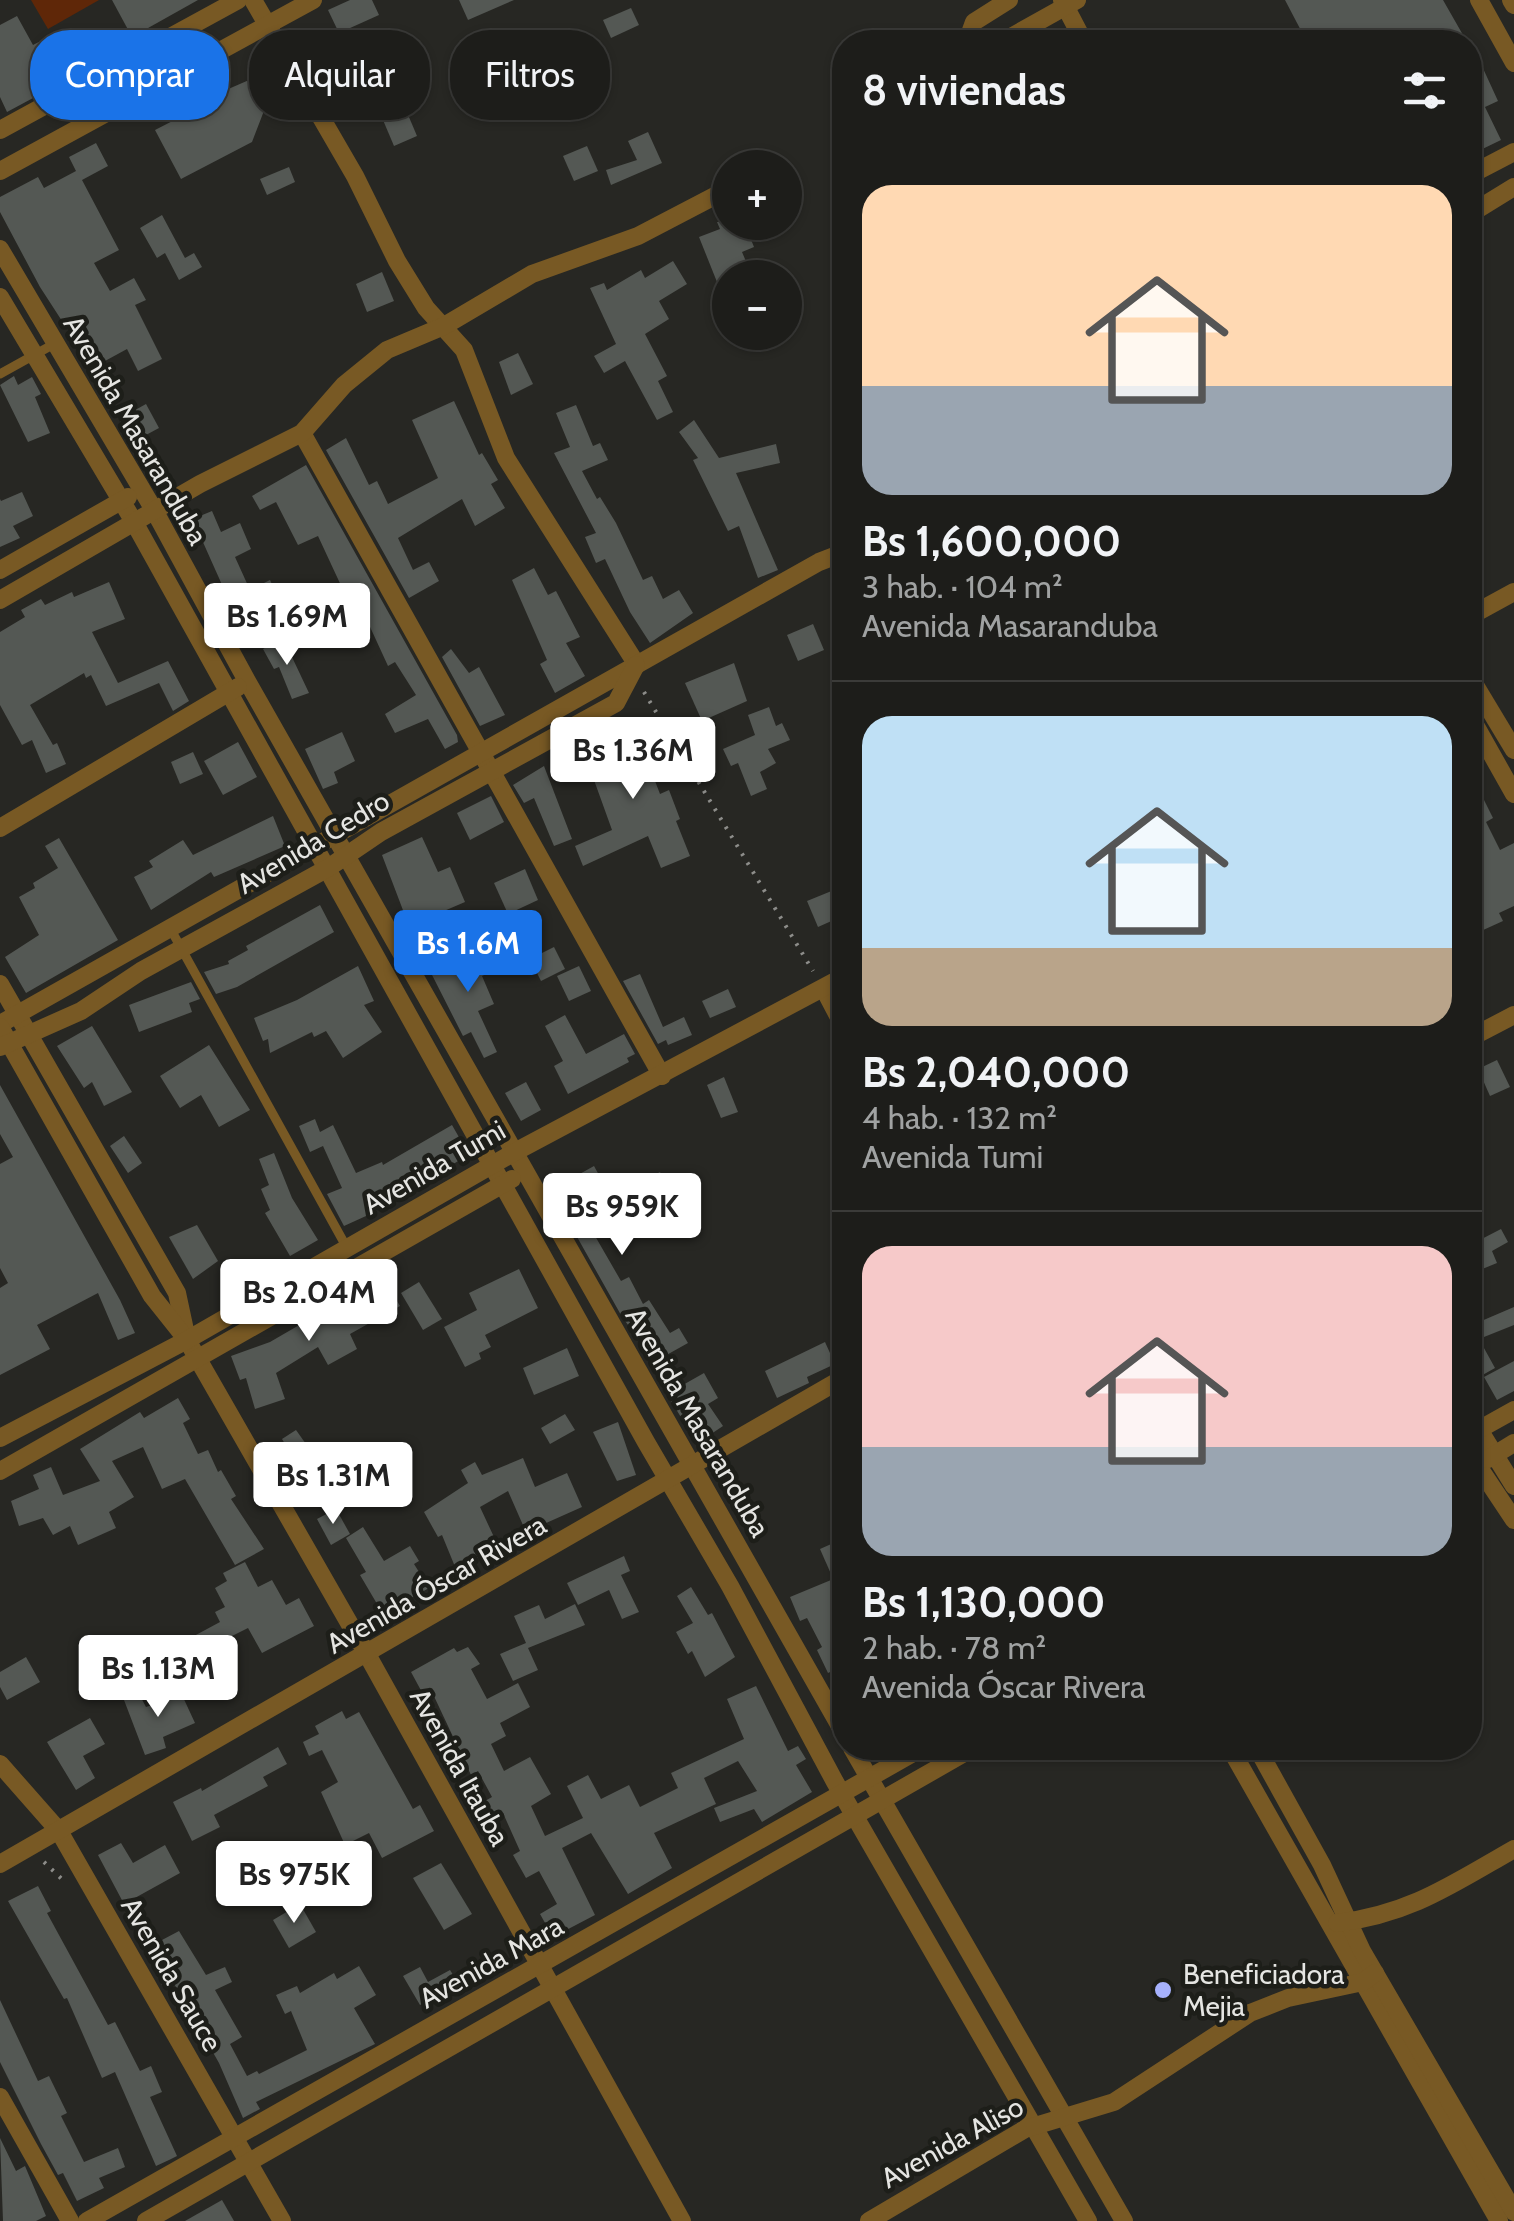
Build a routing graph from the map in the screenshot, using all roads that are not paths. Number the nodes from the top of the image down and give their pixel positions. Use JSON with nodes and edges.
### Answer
{"nodes":[{"id":1,"x":238,"y":0,"type":"edge"},
{"id":2,"x":253,"y":0,"type":"edge"},
{"id":3,"x":313,"y":0,"type":"edge"},
{"id":4,"x":1009,"y":0,"type":"edge"},
{"id":5,"x":1480,"y":0,"type":"edge"},
{"id":6,"x":1068,"y":2,"type":"edge"},
{"id":7,"x":286,"y":6,"type":"edge"},
{"id":8,"x":266,"y":26,"type":"junction"},
{"id":9,"x":971,"y":30,"type":"edge"},
{"id":10,"x":1022,"y":30,"type":"edge"},
{"id":11,"x":1079,"y":30,"type":"edge"},
{"id":12,"x":1514,"y":63,"type":"edge"},
{"id":13,"x":0,"y":130,"type":"edge"},
{"id":14,"x":1514,"y":152,"type":"edge"},
{"id":15,"x":1482,"y":168,"type":"edge"},
{"id":16,"x":0,"y":171,"type":"edge"},
{"id":17,"x":1514,"y":187,"type":"edge"},
{"id":18,"x":712,"y":197,"type":"edge"},
{"id":19,"x":1482,"y":207,"type":"edge"},
{"id":20,"x":0,"y":249,"type":"edge"},
{"id":21,"x":0,"y":296,"type":"edge"},
{"id":22,"x":444,"y":326,"type":"junction"},
{"id":23,"x":54,"y":344,"type":"junction"},
{"id":24,"x":33,"y":356,"type":"junction"},
{"id":25,"x":0,"y":374,"type":"edge"},
{"id":26,"x":302,"y":433,"type":"junction"},
{"id":27,"x":141,"y":488,"type":"junction"},
{"id":28,"x":119,"y":503,"type":"junction"},
{"id":29,"x":154,"y":510,"type":"junction"},
{"id":30,"x":134,"y":522,"type":"junction"},
{"id":31,"x":832,"y":557,"type":"edge"},
{"id":32,"x":0,"y":570,"type":"edge"},
{"id":33,"x":1514,"y":592,"type":"edge"},
{"id":34,"x":0,"y":600,"type":"edge"},
{"id":35,"x":1482,"y":609,"type":"edge"},
{"id":36,"x":636,"y":665,"type":"junction"},
{"id":37,"x":246,"y":681,"type":"junction"},
{"id":38,"x":228,"y":694,"type":"junction"},
{"id":39,"x":1482,"y":697,"type":"edge"},
{"id":40,"x":1482,"y":737,"type":"edge"},
{"id":41,"x":1514,"y":750,"type":"edge"},
{"id":42,"x":480,"y":754,"type":"junction"},
{"id":43,"x":490,"y":772,"type":"junction"},
{"id":44,"x":1514,"y":794,"type":"edge"},
{"id":45,"x":0,"y":828,"type":"edge"},
{"id":46,"x":336,"y":836,"type":"junction"},
{"id":47,"x":316,"y":846,"type":"junction"},
{"id":48,"x":347,"y":856,"type":"junction"},
{"id":49,"x":328,"y":868,"type":"junction"},
{"id":50,"x":170,"y":928,"type":"junction"},
{"id":51,"x":182,"y":950,"type":"junction"},
{"id":52,"x":0,"y":984,"type":"edge"},
{"id":53,"x":832,"y":984,"type":"edge"},
{"id":54,"x":824,"y":989,"type":"junction"},
{"id":55,"x":832,"y":1004,"type":"edge"},
{"id":56,"x":1514,"y":1015,"type":"edge"},
{"id":57,"x":9,"y":1031,"type":"edge"},
{"id":58,"x":1482,"y":1032,"type":"edge"},
{"id":59,"x":662,"y":1076,"type":"junction"},
{"id":60,"x":514,"y":1153,"type":"junction"},
{"id":61,"x":492,"y":1165,"type":"junction"},
{"id":62,"x":524,"y":1172,"type":"junction"},
{"id":63,"x":503,"y":1184,"type":"junction"},
{"id":64,"x":347,"y":1248,"type":"junction"},
{"id":65,"x":187,"y":1340,"type":"junction"},
{"id":66,"x":197,"y":1360,"type":"junction"},
{"id":67,"x":832,"y":1386,"type":"edge"},
{"id":68,"x":1514,"y":1410,"type":"edge"},
{"id":69,"x":1482,"y":1422,"type":"edge"},
{"id":70,"x":0,"y":1438,"type":"edge"},
{"id":71,"x":1482,"y":1438,"type":"edge"},
{"id":72,"x":1514,"y":1443,"type":"edge"},
{"id":73,"x":1495,"y":1455,"type":"junction"},
{"id":74,"x":1482,"y":1459,"type":"edge"},
{"id":75,"x":693,"y":1468,"type":"junction"},
{"id":76,"x":0,"y":1471,"type":"edge"},
{"id":77,"x":1482,"y":1476,"type":"edge"},
{"id":78,"x":669,"y":1482,"type":"junction"},
{"id":79,"x":1514,"y":1486,"type":"edge"},
{"id":80,"x":1514,"y":1520,"type":"edge"},
{"id":81,"x":368,"y":1656,"type":"junction"},
{"id":82,"x":832,"y":1711,"type":"edge"},
{"id":83,"x":859,"y":1760,"type":"edge"},
{"id":84,"x":901,"y":1760,"type":"edge"},
{"id":85,"x":952,"y":1760,"type":"edge"},
{"id":86,"x":1237,"y":1760,"type":"edge"},
{"id":87,"x":1264,"y":1760,"type":"edge"},
{"id":88,"x":0,"y":1764,"type":"edge"},
{"id":89,"x":870,"y":1778,"type":"junction"},
{"id":90,"x":842,"y":1793,"type":"junction"},
{"id":91,"x":882,"y":1799,"type":"junction"},
{"id":92,"x":854,"y":1815,"type":"junction"},
{"id":93,"x":59,"y":1832,"type":"junction"},
{"id":94,"x":1514,"y":1849,"type":"edge"},
{"id":95,"x":0,"y":1864,"type":"edge"},
{"id":96,"x":1348,"y":1921,"type":"junction"},
{"id":97,"x":1328,"y":1924,"type":"junction"},
{"id":98,"x":538,"y":1968,"type":"junction"},
{"id":99,"x":1369,"y":1977,"type":"junction"},
{"id":100,"x":550,"y":1989,"type":"junction"},
{"id":101,"x":0,"y":2097,"type":"edge"},
{"id":102,"x":1064,"y":2114,"type":"junction"},
{"id":103,"x":1034,"y":2126,"type":"junction"},
{"id":104,"x":237,"y":2136,"type":"junction"},
{"id":105,"x":250,"y":2164,"type":"junction"},
{"id":106,"x":1514,"y":2212,"type":"edge"},
{"id":107,"x":70,"y":2221,"type":"edge"},
{"id":108,"x":86,"y":2221,"type":"edge"},
{"id":109,"x":146,"y":2221,"type":"edge"},
{"id":110,"x":282,"y":2221,"type":"edge"},
{"id":111,"x":682,"y":2221,"type":"edge"},
{"id":112,"x":869,"y":2221,"type":"edge"},
{"id":113,"x":1088,"y":2221,"type":"edge"},
{"id":114,"x":1124,"y":2221,"type":"edge"},
{"id":115,"x":1500,"y":2221,"type":"edge"}],
"edges":[{"from":1,"to":13,"type":"street"},
{"from":2,"to":8,"type":"street"},
{"from":3,"to":7,"type":"street"},
{"from":4,"to":9,"type":"street"},
{"from":5,"to":12,"type":"street"},
{"from":6,"to":10,"type":"street"},
{"from":6,"to":11,"type":"street"},
{"from":7,"to":8,"type":"street"},
{"from":8,"to":16,"type":"street"},
{"from":8,"to":22,"type":"street"},
{"from":14,"to":15,"type":"street"},
{"from":17,"to":19,"type":"street"},
{"from":18,"to":22,"type":"street"},
{"from":20,"to":23,"type":"street","name":"Avenida Masaranduba"},
{"from":21,"to":24,"type":"street"},
{"from":22,"to":26,"type":"street"},
{"from":22,"to":36,"type":"street"},
{"from":23,"to":24,"type":"lane"},
{"from":23,"to":27,"type":"street","name":"Avenida Masaranduba"},
{"from":24,"to":25,"type":"lane"},
{"from":24,"to":28,"type":"street"},
{"from":26,"to":29,"type":"street"},
{"from":26,"to":42,"type":"street"},
{"from":27,"to":28,"type":"street"},
{"from":27,"to":29,"type":"street","name":"Avenida Masaranduba"},
{"from":28,"to":30,"type":"street"},
{"from":28,"to":32,"type":"street"},
{"from":29,"to":30,"type":"street"},
{"from":29,"to":37,"type":"street","name":"Avenida Masaranduba"},
{"from":30,"to":34,"type":"street"},
{"from":30,"to":38,"type":"street"},
{"from":31,"to":36,"type":"street","name":"Avenida Cedro"},
{"from":33,"to":35,"type":"street"},
{"from":36,"to":42,"type":"street","name":"Avenida Cedro"},
{"from":36,"to":43,"type":"street","name":"Avenida Cedro"},
{"from":37,"to":38,"type":"street"},
{"from":37,"to":46,"type":"street","name":"Avenida Masaranduba"},
{"from":38,"to":45,"type":"street"},
{"from":38,"to":47,"type":"street"},
{"from":39,"to":41,"type":"street"},
{"from":40,"to":44,"type":"street"},
{"from":42,"to":43,"type":"street"},
{"from":42,"to":46,"type":"street","name":"Avenida Cedro"},
{"from":43,"to":48,"type":"street","name":"Avenida Cedro"},
{"from":43,"to":59,"type":"street"},
{"from":46,"to":47,"type":"street","name":"Avenida Cedro"},
{"from":46,"to":48,"type":"street","name":"Avenida Masaranduba"},
{"from":47,"to":49,"type":"street"},
{"from":47,"to":50,"type":"street","name":"Avenida Cedro"},
{"from":48,"to":49,"type":"street","name":"Avenida Cedro"},
{"from":48,"to":60,"type":"street","name":"Avenida Masaranduba"},
{"from":49,"to":51,"type":"street","name":"Avenida Cedro"},
{"from":49,"to":61,"type":"street"},
{"from":50,"to":51,"type":"lane"},
{"from":50,"to":57,"type":"street","name":"Avenida Cedro"},
{"from":51,"to":57,"type":"street","name":"Avenida Cedro"},
{"from":51,"to":64,"type":"lane"},
{"from":52,"to":57,"type":"street","name":"Avenida Itauba"},
{"from":53,"to":54,"type":"street","name":"Avenida Tumi"},
{"from":54,"to":55,"type":"street"},
{"from":54,"to":59,"type":"street","name":"Avenida Tumi"},
{"from":56,"to":58,"type":"street"},
{"from":57,"to":65,"type":"street","name":"Avenida Itauba"},
{"from":59,"to":60,"type":"street","name":"Avenida Tumi"},
{"from":60,"to":61,"type":"street","name":"Avenida Tumi"},
{"from":60,"to":62,"type":"street","name":"Avenida Masaranduba"},
{"from":61,"to":63,"type":"street"},
{"from":61,"to":64,"type":"street","name":"Avenida Tumi"},
{"from":62,"to":63,"type":"street","name":"Avenida Tumi"},
{"from":62,"to":75,"type":"street","name":"Avenida Masaranduba"},
{"from":63,"to":66,"type":"street","name":"Avenida Tumi"},
{"from":63,"to":78,"type":"street"},
{"from":64,"to":65,"type":"street","name":"Avenida Tumi"},
{"from":65,"to":66,"type":"street","name":"Avenida Itauba"},
{"from":65,"to":70,"type":"street","name":"Avenida Tumi"},
{"from":66,"to":76,"type":"street","name":"Avenida Tumi"},
{"from":66,"to":81,"type":"street","name":"Avenida Itauba"},
{"from":67,"to":75,"type":"street","name":"Avenida Óscar Rivera"},
{"from":68,"to":69,"type":"street"},
{"from":71,"to":73,"type":"street"},
{"from":72,"to":73,"type":"street"},
{"from":73,"to":74,"type":"street"},
{"from":73,"to":79,"type":"street"},
{"from":75,"to":78,"type":"street","name":"Avenida Óscar Rivera"},
{"from":75,"to":82,"type":"street","name":"Avenida Masaranduba"},
{"from":77,"to":80,"type":"street"},
{"from":78,"to":81,"type":"street","name":"Avenida Óscar Rivera"},
{"from":78,"to":90,"type":"street"},
{"from":81,"to":93,"type":"street","name":"Avenida Óscar Rivera"},
{"from":81,"to":98,"type":"street","name":"Avenida Itauba"},
{"from":83,"to":89,"type":"street"},
{"from":84,"to":89,"type":"street","name":"Avenida Mara"},
{"from":85,"to":91,"type":"street","name":"Avenida Mara"},
{"from":86,"to":97,"type":"street"},
{"from":87,"to":96,"type":"street"},
{"from":88,"to":93,"type":"street","name":"Avenida Sauce"},
{"from":89,"to":90,"type":"street","name":"Avenida Mara"},
{"from":89,"to":91,"type":"street"},
{"from":90,"to":92,"type":"street"},
{"from":90,"to":98,"type":"street","name":"Avenida Mara"},
{"from":91,"to":92,"type":"street","name":"Avenida Mara"},
{"from":91,"to":102,"type":"street"},
{"from":92,"to":100,"type":"street","name":"Avenida Mara"},
{"from":92,"to":103,"type":"street"},
{"from":93,"to":95,"type":"street","name":"Avenida Óscar Rivera"},
{"from":93,"to":104,"type":"street","name":"Avenida Sauce"},
{"from":94,"to":96,"type":"street"},
{"from":96,"to":97,"type":"street"},
{"from":96,"to":99,"type":"street"},
{"from":97,"to":99,"type":"street"},
{"from":98,"to":100,"type":"street","name":"Avenida Itauba"},
{"from":98,"to":104,"type":"street","name":"Avenida Mara"},
{"from":99,"to":102,"type":"street","name":"Avenida Aliso"},
{"from":99,"to":106,"type":"street"},
{"from":99,"to":115,"type":"street"},
{"from":100,"to":105,"type":"street","name":"Avenida Mara"},
{"from":100,"to":111,"type":"street","name":"Avenida Itauba"},
{"from":101,"to":107,"type":"street"},
{"from":102,"to":103,"type":"street","name":"Avenida Aliso"},
{"from":102,"to":114,"type":"street"},
{"from":103,"to":112,"type":"street","name":"Avenida Aliso"},
{"from":103,"to":113,"type":"street"},
{"from":104,"to":105,"type":"street","name":"Avenida Sauce"},
{"from":104,"to":108,"type":"street","name":"Avenida Mara"},
{"from":105,"to":109,"type":"street","name":"Avenida Mara"},
{"from":105,"to":110,"type":"street","name":"Avenida Sauce"}]}
